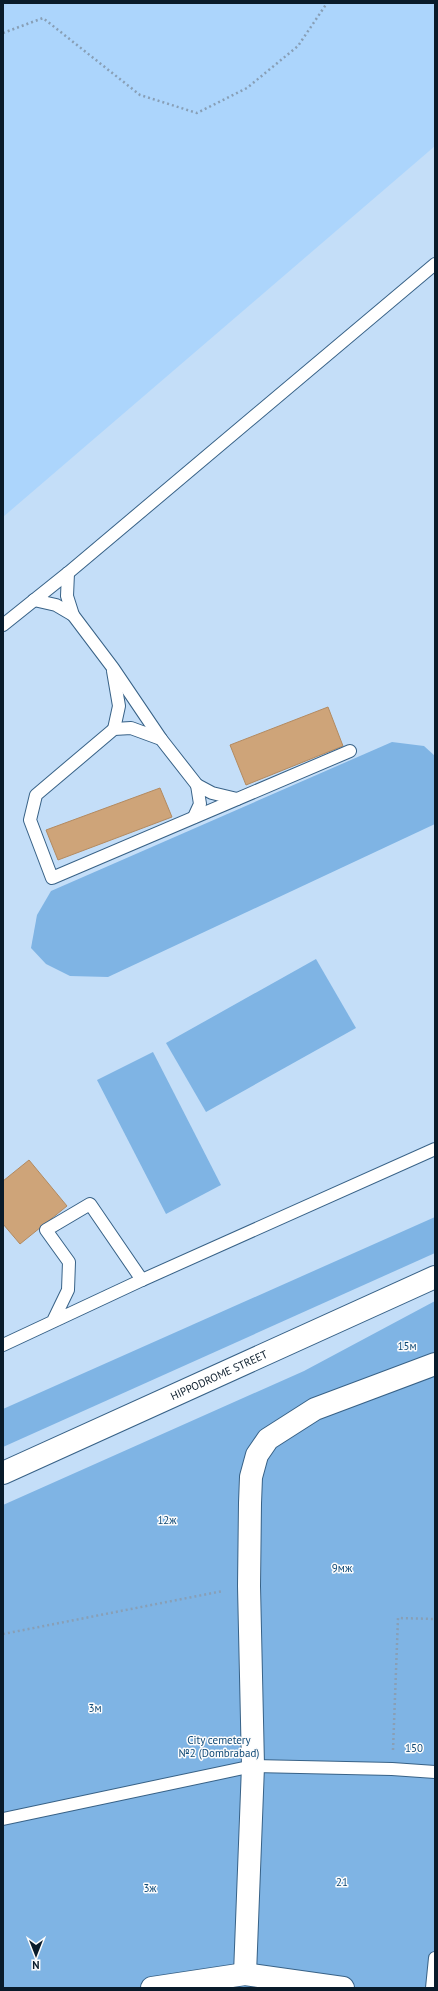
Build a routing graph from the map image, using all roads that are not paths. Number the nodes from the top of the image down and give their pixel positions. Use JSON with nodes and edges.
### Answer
{"nodes":[{"id":1,"x":435,"y":264,"type":"edge"},
{"id":2,"x":68,"y":573,"type":"junction"},
{"id":3,"x":34,"y":600,"type":"junction"},
{"id":4,"x":73,"y":615,"type":"junction"},
{"id":5,"x":3,"y":624,"type":"edge"},
{"id":6,"x":113,"y":668,"type":"junction"},
{"id":7,"x":114,"y":729,"type":"junction"},
{"id":8,"x":161,"y":739,"type":"junction"},
{"id":9,"x":350,"y":751,"type":"dead end"},
{"id":10,"x":197,"y":785,"type":"junction"},
{"id":11,"x":238,"y":799,"type":"junction"},
{"id":12,"x":194,"y":817,"type":"junction"},
{"id":13,"x":435,"y":1149,"type":"edge"},
{"id":14,"x":435,"y":1277,"type":"edge"},
{"id":15,"x":142,"y":1280,"type":"junction"},
{"id":16,"x":53,"y":1321,"type":"junction"},
{"id":17,"x":3,"y":1345,"type":"edge"},
{"id":18,"x":435,"y":1364,"type":"edge"},
{"id":19,"x":3,"y":1473,"type":"edge"},
{"id":20,"x":253,"y":1766,"type":"junction"},
{"id":21,"x":435,"y":1772,"type":"edge"},
{"id":22,"x":3,"y":1819,"type":"edge"},
{"id":23,"x":435,"y":1958,"type":"edge"},
{"id":24,"x":245,"y":1981,"type":"edge"},
{"id":25,"x":152,"y":1988,"type":"edge"},
{"id":26,"x":343,"y":1988,"type":"edge"},
{"id":27,"x":432,"y":1988,"type":"edge"}],
"edges":[{"from":1,"to":2,"type":"lane"},
{"from":2,"to":3,"type":"lane"},
{"from":2,"to":4,"type":"lane"},
{"from":3,"to":4,"type":"lane"},
{"from":3,"to":5,"type":"lane"},
{"from":4,"to":6,"type":"lane"},
{"from":6,"to":7,"type":"lane"},
{"from":6,"to":8,"type":"lane"},
{"from":7,"to":8,"type":"lane"},
{"from":7,"to":12,"type":"lane"},
{"from":8,"to":10,"type":"lane"},
{"from":9,"to":11,"type":"lane"},
{"from":10,"to":11,"type":"lane"},
{"from":10,"to":12,"type":"lane"},
{"from":11,"to":12,"type":"lane"},
{"from":13,"to":15,"type":"lane"},
{"from":14,"to":19,"type":"street","name":"HIPPODROME STREET"},
{"from":15,"to":16,"type":"lane"},
{"from":15,"to":16,"type":"lane"},
{"from":16,"to":17,"type":"lane"},
{"from":18,"to":20,"type":"street"},
{"from":20,"to":21,"type":"lane"},
{"from":20,"to":22,"type":"lane"},
{"from":20,"to":24,"type":"street"},
{"from":23,"to":27,"type":"lane"},
{"from":24,"to":25,"type":"street"},
{"from":24,"to":26,"type":"street"}]}
